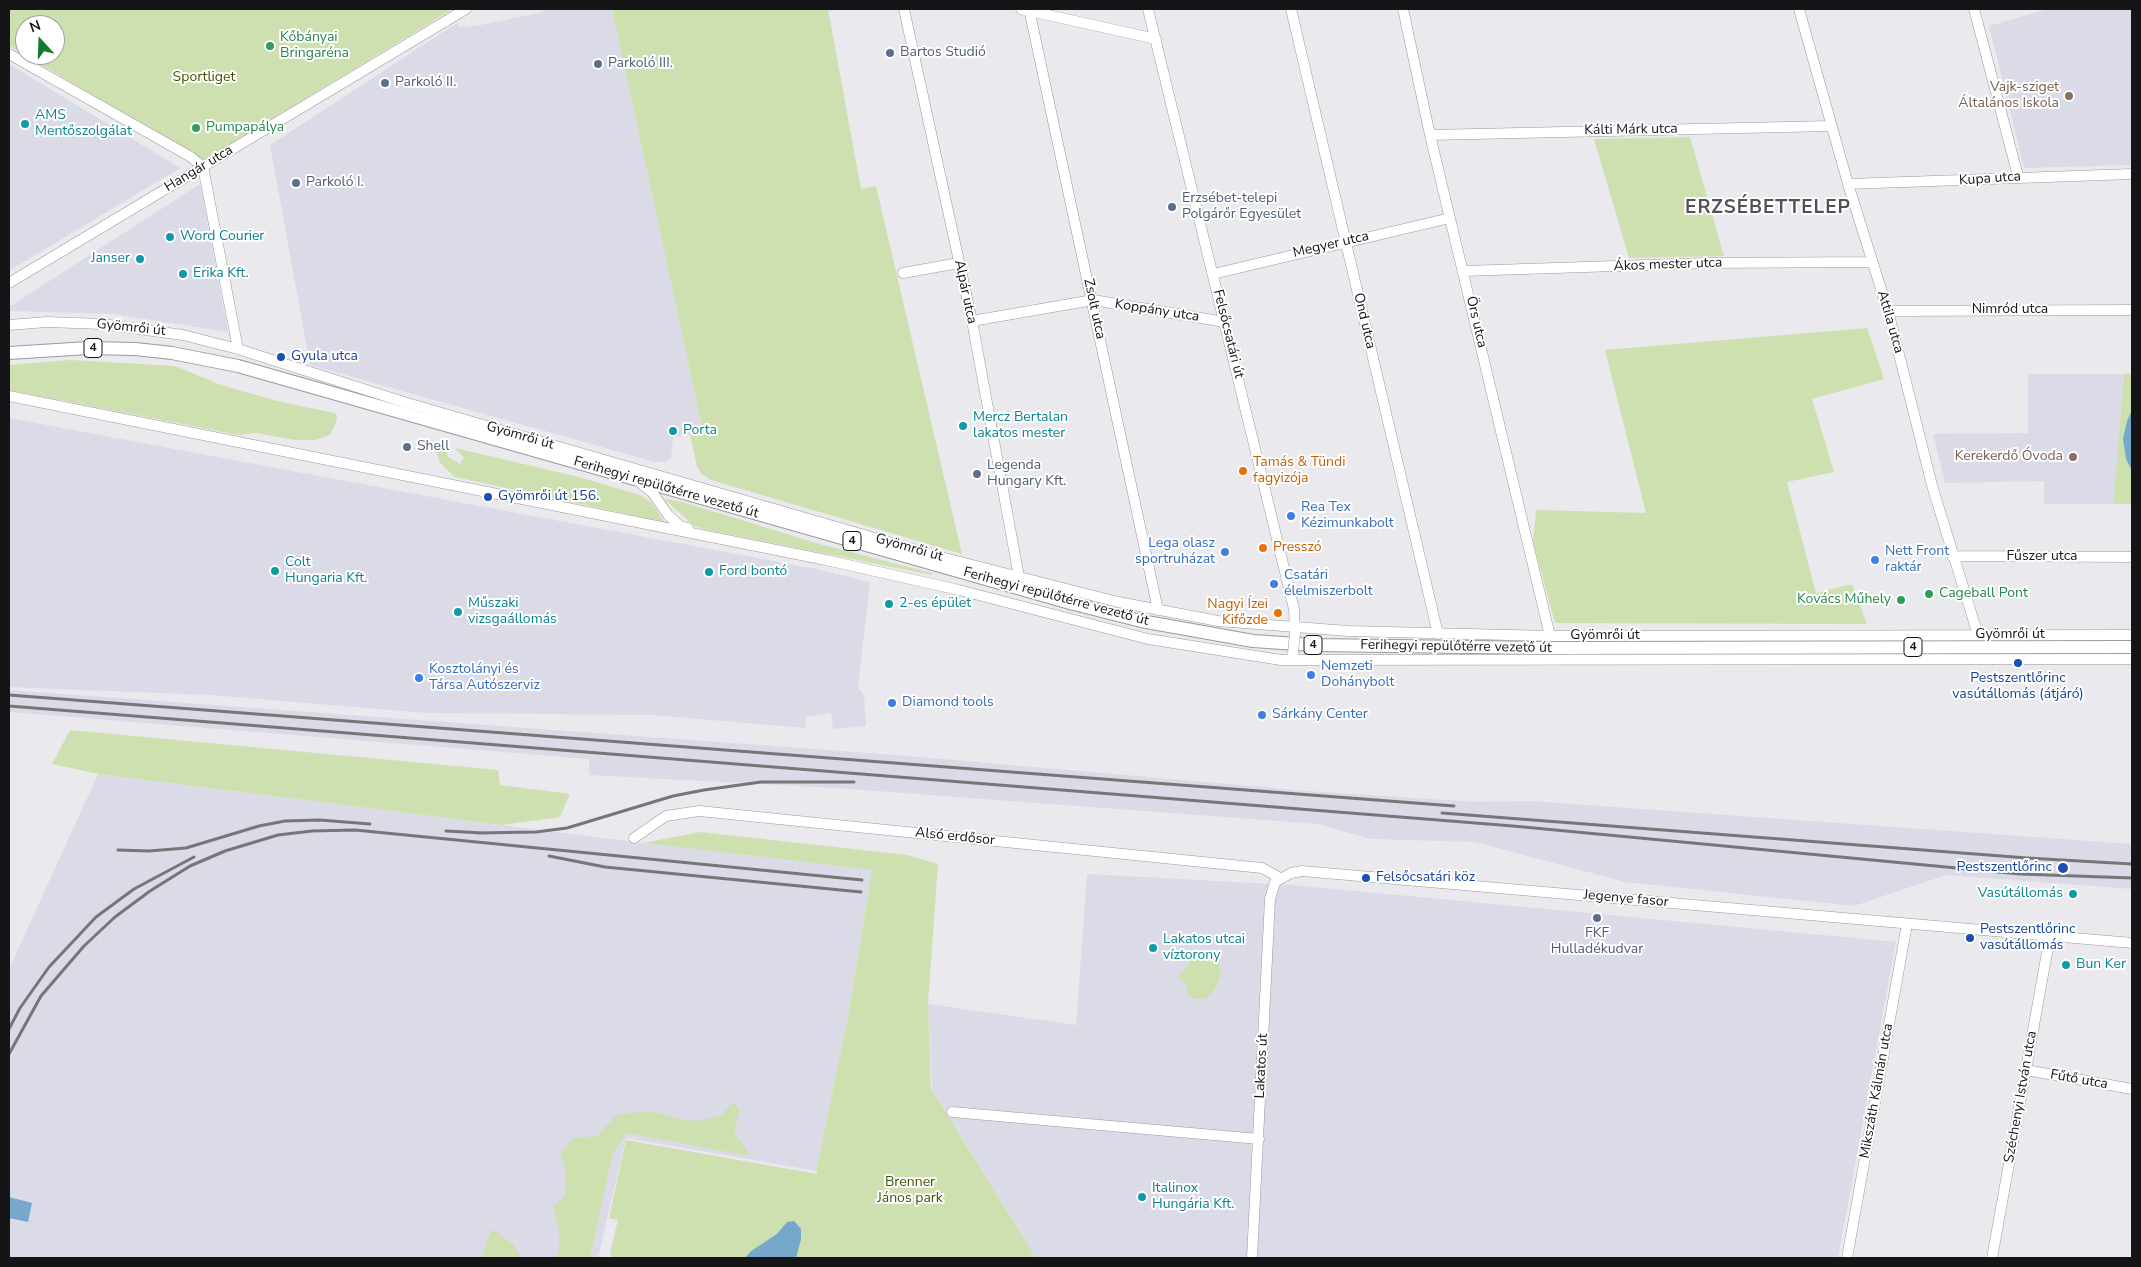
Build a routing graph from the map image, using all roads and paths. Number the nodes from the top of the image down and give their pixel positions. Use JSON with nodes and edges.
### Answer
{"nodes":[{"id":1,"x":466,"y":9,"type":"edge"},
{"id":2,"x":904,"y":9,"type":"edge"},
{"id":3,"x":1026,"y":9,"type":"edge"},
{"id":4,"x":1148,"y":9,"type":"edge"},
{"id":5,"x":1291,"y":9,"type":"edge"},
{"id":6,"x":1403,"y":9,"type":"edge"},
{"id":7,"x":1799,"y":9,"type":"edge"},
{"id":8,"x":1974,"y":9,"type":"edge"},
{"id":9,"x":1156,"y":40,"type":"junction"},
{"id":10,"x":9,"y":54,"type":"edge"},
{"id":11,"x":1831,"y":126,"type":"junction"},
{"id":12,"x":1430,"y":135,"type":"junction"},
{"id":13,"x":202,"y":167,"type":"junction"},
{"id":14,"x":2132,"y":174,"type":"edge"},
{"id":15,"x":2018,"y":176,"type":"junction"},
{"id":16,"x":1848,"y":184,"type":"junction"},
{"id":17,"x":1450,"y":218,"type":"junction"},
{"id":18,"x":1345,"y":242,"type":"junction"},
{"id":19,"x":1872,"y":262,"type":"junction"},
{"id":20,"x":959,"y":263,"type":"junction"},
{"id":21,"x":1464,"y":271,"type":"junction"},
{"id":22,"x":904,"y":273,"type":"dead end"},
{"id":23,"x":1213,"y":274,"type":"junction"},
{"id":24,"x":9,"y":283,"type":"edge"},
{"id":25,"x":1093,"y":300,"type":"junction"},
{"id":26,"x":2132,"y":310,"type":"edge"},
{"id":27,"x":1888,"y":311,"type":"junction"},
{"id":28,"x":972,"y":321,"type":"junction"},
{"id":29,"x":1225,"y":322,"type":"junction"},
{"id":30,"x":9,"y":325,"type":"edge"},
{"id":31,"x":238,"y":349,"type":"junction"},
{"id":32,"x":9,"y":353,"type":"edge"},
{"id":33,"x":9,"y":396,"type":"edge"},
{"id":34,"x":635,"y":478,"type":"junction"},
{"id":35,"x":713,"y":536,"type":"junction"},
{"id":36,"x":1952,"y":556,"type":"junction"},
{"id":37,"x":2132,"y":557,"type":"edge"},
{"id":38,"x":1019,"y":577,"type":"junction"},
{"id":39,"x":1158,"y":610,"type":"junction"},
{"id":40,"x":1295,"y":630,"type":"junction"},
{"id":41,"x":1438,"y":634,"type":"junction"},
{"id":42,"x":1978,"y":635,"type":"junction"},
{"id":43,"x":2132,"y":635,"type":"edge"},
{"id":44,"x":1550,"y":636,"type":"junction"},
{"id":45,"x":2132,"y":647,"type":"edge"},
{"id":46,"x":1293,"y":657,"type":"junction"},
{"id":47,"x":2132,"y":659,"type":"edge"},
{"id":48,"x":634,"y":838,"type":"dead end"},
{"id":49,"x":1280,"y":878,"type":"junction"},
{"id":50,"x":1907,"y":924,"type":"junction"},
{"id":51,"x":2050,"y":936,"type":"junction"},
{"id":52,"x":2132,"y":943,"type":"edge"},
{"id":53,"x":2026,"y":1070,"type":"junction"},
{"id":54,"x":2132,"y":1089,"type":"edge"},
{"id":55,"x":952,"y":1112,"type":"dead end"},
{"id":56,"x":1259,"y":1139,"type":"junction"},
{"id":57,"x":1252,"y":1258,"type":"edge"},
{"id":58,"x":1847,"y":1258,"type":"edge"},
{"id":59,"x":1992,"y":1258,"type":"edge"}],
"edges":[{"from":1,"to":13,"type":"street","name":"Hangár utca"},
{"from":2,"to":20,"type":"street","name":"Alpár utca"},
{"from":3,"to":9,"type":"street"},
{"from":3,"to":25,"type":"street","name":"Zsolt utca"},
{"from":4,"to":9,"type":"street","name":"Felsőcsatári út"},
{"from":5,"to":18,"type":"street","name":"Ond utca"},
{"from":6,"to":12,"type":"street","name":"Örs utca"},
{"from":7,"to":11,"type":"street","name":"Attila utca"},
{"from":8,"to":15,"type":"street"},
{"from":9,"to":23,"type":"street","name":"Felsőcsatári út"},
{"from":10,"to":13,"type":"street"},
{"from":11,"to":12,"type":"street","name":"Kálti Márk utca"},
{"from":11,"to":16,"type":"street","name":"Attila utca"},
{"from":12,"to":17,"type":"street","name":"Örs utca"},
{"from":13,"to":24,"type":"street","name":"Hangár utca"},
{"from":13,"to":31,"type":"street"},
{"from":14,"to":15,"type":"street","name":"Kupa utca"},
{"from":15,"to":16,"type":"street","name":"Kupa utca"},
{"from":16,"to":19,"type":"street","name":"Attila utca"},
{"from":17,"to":18,"type":"street","name":"Megyer utca"},
{"from":17,"to":21,"type":"street","name":"Örs utca"},
{"from":18,"to":23,"type":"street","name":"Megyer utca"},
{"from":18,"to":41,"type":"street","name":"Ond utca"},
{"from":19,"to":21,"type":"street","name":"Ákos mester utca"},
{"from":19,"to":27,"type":"street","name":"Attila utca"},
{"from":20,"to":22,"type":"street"},
{"from":20,"to":28,"type":"street","name":"Alpár utca"},
{"from":21,"to":44,"type":"street","name":"Örs utca"},
{"from":23,"to":29,"type":"street","name":"Felsőcsatári út"},
{"from":25,"to":28,"type":"street","name":"Koppány utca"},
{"from":25,"to":29,"type":"street","name":"Koppány utca"},
{"from":25,"to":39,"type":"street","name":"Zsolt utca"},
{"from":26,"to":27,"type":"street","name":"Nimród utca"},
{"from":27,"to":36,"type":"street","name":"Attila utca"},
{"from":28,"to":38,"type":"street","name":"Alpár utca"},
{"from":29,"to":40,"type":"street","name":"Felsőcsatári út"},
{"from":30,"to":31,"type":"street","name":"Gyömrői út"},
{"from":31,"to":38,"type":"street","name":"Gyömrői út"},
{"from":32,"to":34,"type":"main road","name":"Ferihegyi repülőtérre vezető út","number":"4"},
{"from":33,"to":35,"type":"street","name":"Gyömrői út"},
{"from":34,"to":35,"type":"street","name":"Gyömrői út"},
{"from":34,"to":45,"type":"main road","name":"Ferihegyi repülőtérre vezető út","number":"4"},
{"from":35,"to":46,"type":"street","name":"Gyömrői út"},
{"from":36,"to":37,"type":"street","name":"Fűszer utca"},
{"from":36,"to":42,"type":"street","name":"Attila utca"},
{"from":38,"to":39,"type":"street","name":"Gyömrői út"},
{"from":39,"to":40,"type":"street","name":"Gyömrői út"},
{"from":40,"to":41,"type":"street","name":"Gyömrői út"},
{"from":40,"to":46,"type":"street","name":"Felsőcsatári út","bridge":true},
{"from":41,"to":44,"type":"street","name":"Gyömrői út"},
{"from":42,"to":43,"type":"street","name":"Gyömrői út"},
{"from":42,"to":44,"type":"street","name":"Gyömrői út"},
{"from":46,"to":47,"type":"street","name":"Gyömrői út"},
{"from":48,"to":49,"type":"street","name":"Alsó erdősor"},
{"from":49,"to":50,"type":"street","name":"Jegenye fasor"},
{"from":49,"to":56,"type":"street","name":"Lakatos út"},
{"from":50,"to":51,"type":"street","name":"Jegenye fasor"},
{"from":50,"to":58,"type":"street","name":"Mikszáth Kálmán utca"},
{"from":51,"to":52,"type":"street","name":"Jegenye fasor"},
{"from":51,"to":53,"type":"street","name":"Széchenyi István utca"},
{"from":53,"to":54,"type":"street","name":"Fűtő utca"},
{"from":53,"to":59,"type":"street","name":"Széchenyi István utca"},
{"from":55,"to":56,"type":"street"},
{"from":56,"to":57,"type":"street","name":"Lakatos út"}]}
